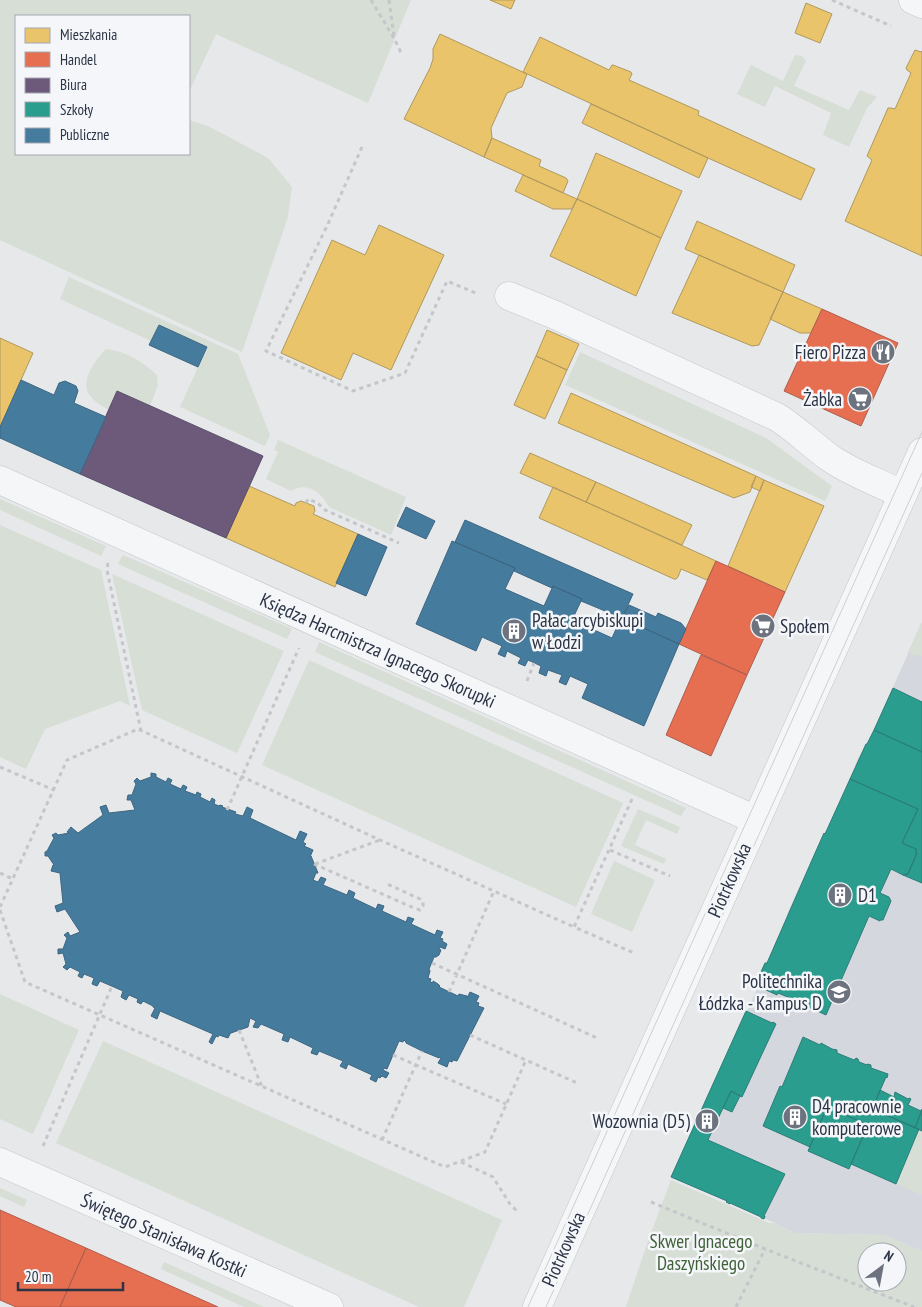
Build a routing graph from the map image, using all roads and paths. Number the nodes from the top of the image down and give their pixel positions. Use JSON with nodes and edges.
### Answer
{"nodes":[{"id":1,"x":371,"y":0,"type":"edge"},
{"id":2,"x":389,"y":0,"type":"edge"},
{"id":3,"x":832,"y":0,"type":"edge"},
{"id":4,"x":913,"y":0,"type":"edge"},
{"id":5,"x":922,"y":4,"type":"edge"},
{"id":6,"x":896,"y":28,"type":"dead end"},
{"id":7,"x":395,"y":40,"type":"junction"},
{"id":8,"x":402,"y":55,"type":"dead end"},
{"id":9,"x":362,"y":147,"type":"dead end"},
{"id":10,"x":480,"y":296,"type":"dead end"},
{"id":11,"x":510,"y":296,"type":"dead end"},
{"id":12,"x":922,"y":452,"type":"edge"},
{"id":13,"x":0,"y":480,"type":"edge"},
{"id":14,"x":903,"y":495,"type":"junction"},
{"id":15,"x":306,"y":503,"type":"dead end"},
{"id":16,"x":121,"y":534,"type":"junction"},
{"id":17,"x":399,"y":543,"type":"dead end"},
{"id":18,"x":312,"y":620,"type":"junction"},
{"id":19,"x":534,"y":663,"type":"dead end"},
{"id":20,"x":526,"y":683,"type":"dead end"},
{"id":21,"x":141,"y":731,"type":"junction"},
{"id":22,"x":0,"y":767,"type":"edge"},
{"id":23,"x":241,"y":777,"type":"junction"},
{"id":24,"x":54,"y":790,"type":"junction"},
{"id":25,"x":632,"y":799,"type":"dead end"},
{"id":26,"x":227,"y":810,"type":"dead end"},
{"id":27,"x":756,"y":820,"type":"junction"},
{"id":28,"x":380,"y":840,"type":"junction"},
{"id":29,"x":610,"y":850,"type":"junction"},
{"id":30,"x":0,"y":874,"type":"edge"},
{"id":31,"x":670,"y":876,"type":"dead end"},
{"id":32,"x":13,"y":879,"type":"junction"},
{"id":33,"x":385,"y":883,"type":"dead end"},
{"id":34,"x":494,"y":892,"type":"junction"},
{"id":35,"x":0,"y":908,"type":"edge"},
{"id":36,"x":574,"y":927,"type":"junction"},
{"id":37,"x":634,"y":954,"type":"dead end"},
{"id":38,"x":432,"y":963,"type":"dead end"},
{"id":39,"x":457,"y":973,"type":"junction"},
{"id":40,"x":112,"y":986,"type":"dead end"},
{"id":41,"x":449,"y":992,"type":"dead end"},
{"id":42,"x":98,"y":1015,"type":"junction"},
{"id":43,"x":239,"y":1030,"type":"dead end"},
{"id":44,"x":470,"y":1035,"type":"dead end"},
{"id":45,"x":597,"y":1038,"type":"dead end"},
{"id":46,"x":422,"y":1051,"type":"dead end"},
{"id":47,"x":393,"y":1055,"type":"dead end"},
{"id":48,"x":526,"y":1060,"type":"junction"},
{"id":49,"x":416,"y":1064,"type":"junction"},
{"id":50,"x":577,"y":1083,"type":"dead end"},
{"id":51,"x":262,"y":1087,"type":"junction"},
{"id":52,"x":506,"y":1104,"type":"junction"},
{"id":53,"x":382,"y":1140,"type":"junction"},
{"id":54,"x":42,"y":1150,"type":"dead end"},
{"id":55,"x":0,"y":1162,"type":"edge"},
{"id":56,"x":461,"y":1162,"type":"junction"},
{"id":57,"x":650,"y":1202,"type":"dead end"},
{"id":58,"x":519,"y":1213,"type":"dead end"},
{"id":59,"x":765,"y":1249,"type":"junction"},
{"id":60,"x":329,"y":1307,"type":"edge"},
{"id":61,"x":537,"y":1307,"type":"edge"},
{"id":62,"x":736,"y":1307,"type":"edge"},
{"id":63,"x":914,"y":1307,"type":"edge"}],
"edges":[{"from":1,"to":7,"type":"path"},
{"from":2,"to":7,"type":"path"},
{"from":3,"to":6,"type":"path"},
{"from":4,"to":5,"type":"street"},
{"from":7,"to":8,"type":"path"},
{"from":9,"to":10,"type":"path"},
{"from":11,"to":14,"type":"street"},
{"from":12,"to":14,"type":"street","name":"Piotrkowska"},
{"from":13,"to":16,"type":"street","name":"Księdza Harcmistrza Ignacego Skorupki"},
{"from":14,"to":27,"type":"street","name":"Piotrkowska"},
{"from":15,"to":17,"type":"path"},
{"from":16,"to":18,"type":"street","name":"Księdza Harcmistrza Ignacego Skorupki"},
{"from":16,"to":21,"type":"path"},
{"from":18,"to":23,"type":"path"},
{"from":18,"to":27,"type":"street","name":"Księdza Harcmistrza Ignacego Skorupki"},
{"from":19,"to":20,"type":"path"},
{"from":21,"to":23,"type":"path"},
{"from":21,"to":24,"type":"path"},
{"from":22,"to":24,"type":"path"},
{"from":23,"to":26,"type":"path"},
{"from":23,"to":28,"type":"path"},
{"from":24,"to":32,"type":"path"},
{"from":25,"to":29,"type":"path"},
{"from":27,"to":61,"type":"street","name":"Piotrkowska"},
{"from":28,"to":33,"type":"path"},
{"from":28,"to":34,"type":"path"},
{"from":29,"to":31,"type":"path"},
{"from":29,"to":36,"type":"path"},
{"from":30,"to":32,"type":"path"},
{"from":32,"to":35,"type":"path"},
{"from":34,"to":36,"type":"path"},
{"from":34,"to":39,"type":"path"},
{"from":35,"to":42,"type":"path"},
{"from":36,"to":37,"type":"path"},
{"from":38,"to":39,"type":"path"},
{"from":39,"to":41,"type":"path"},
{"from":39,"to":45,"type":"path"},
{"from":40,"to":42,"type":"path"},
{"from":42,"to":51,"type":"path"},
{"from":42,"to":54,"type":"path"},
{"from":43,"to":51,"type":"path"},
{"from":44,"to":48,"type":"path"},
{"from":46,"to":49,"type":"path"},
{"from":47,"to":49,"type":"path"},
{"from":48,"to":50,"type":"path"},
{"from":48,"to":52,"type":"path"},
{"from":49,"to":52,"type":"path"},
{"from":49,"to":53,"type":"path"},
{"from":51,"to":53,"type":"path"},
{"from":52,"to":56,"type":"path"},
{"from":53,"to":56,"type":"path"},
{"from":55,"to":60,"type":"street","name":"Świętego Stanisława Kostki"},
{"from":56,"to":58,"type":"path"},
{"from":57,"to":59,"type":"path"},
{"from":59,"to":62,"type":"path"},
{"from":59,"to":63,"type":"path"}]}
